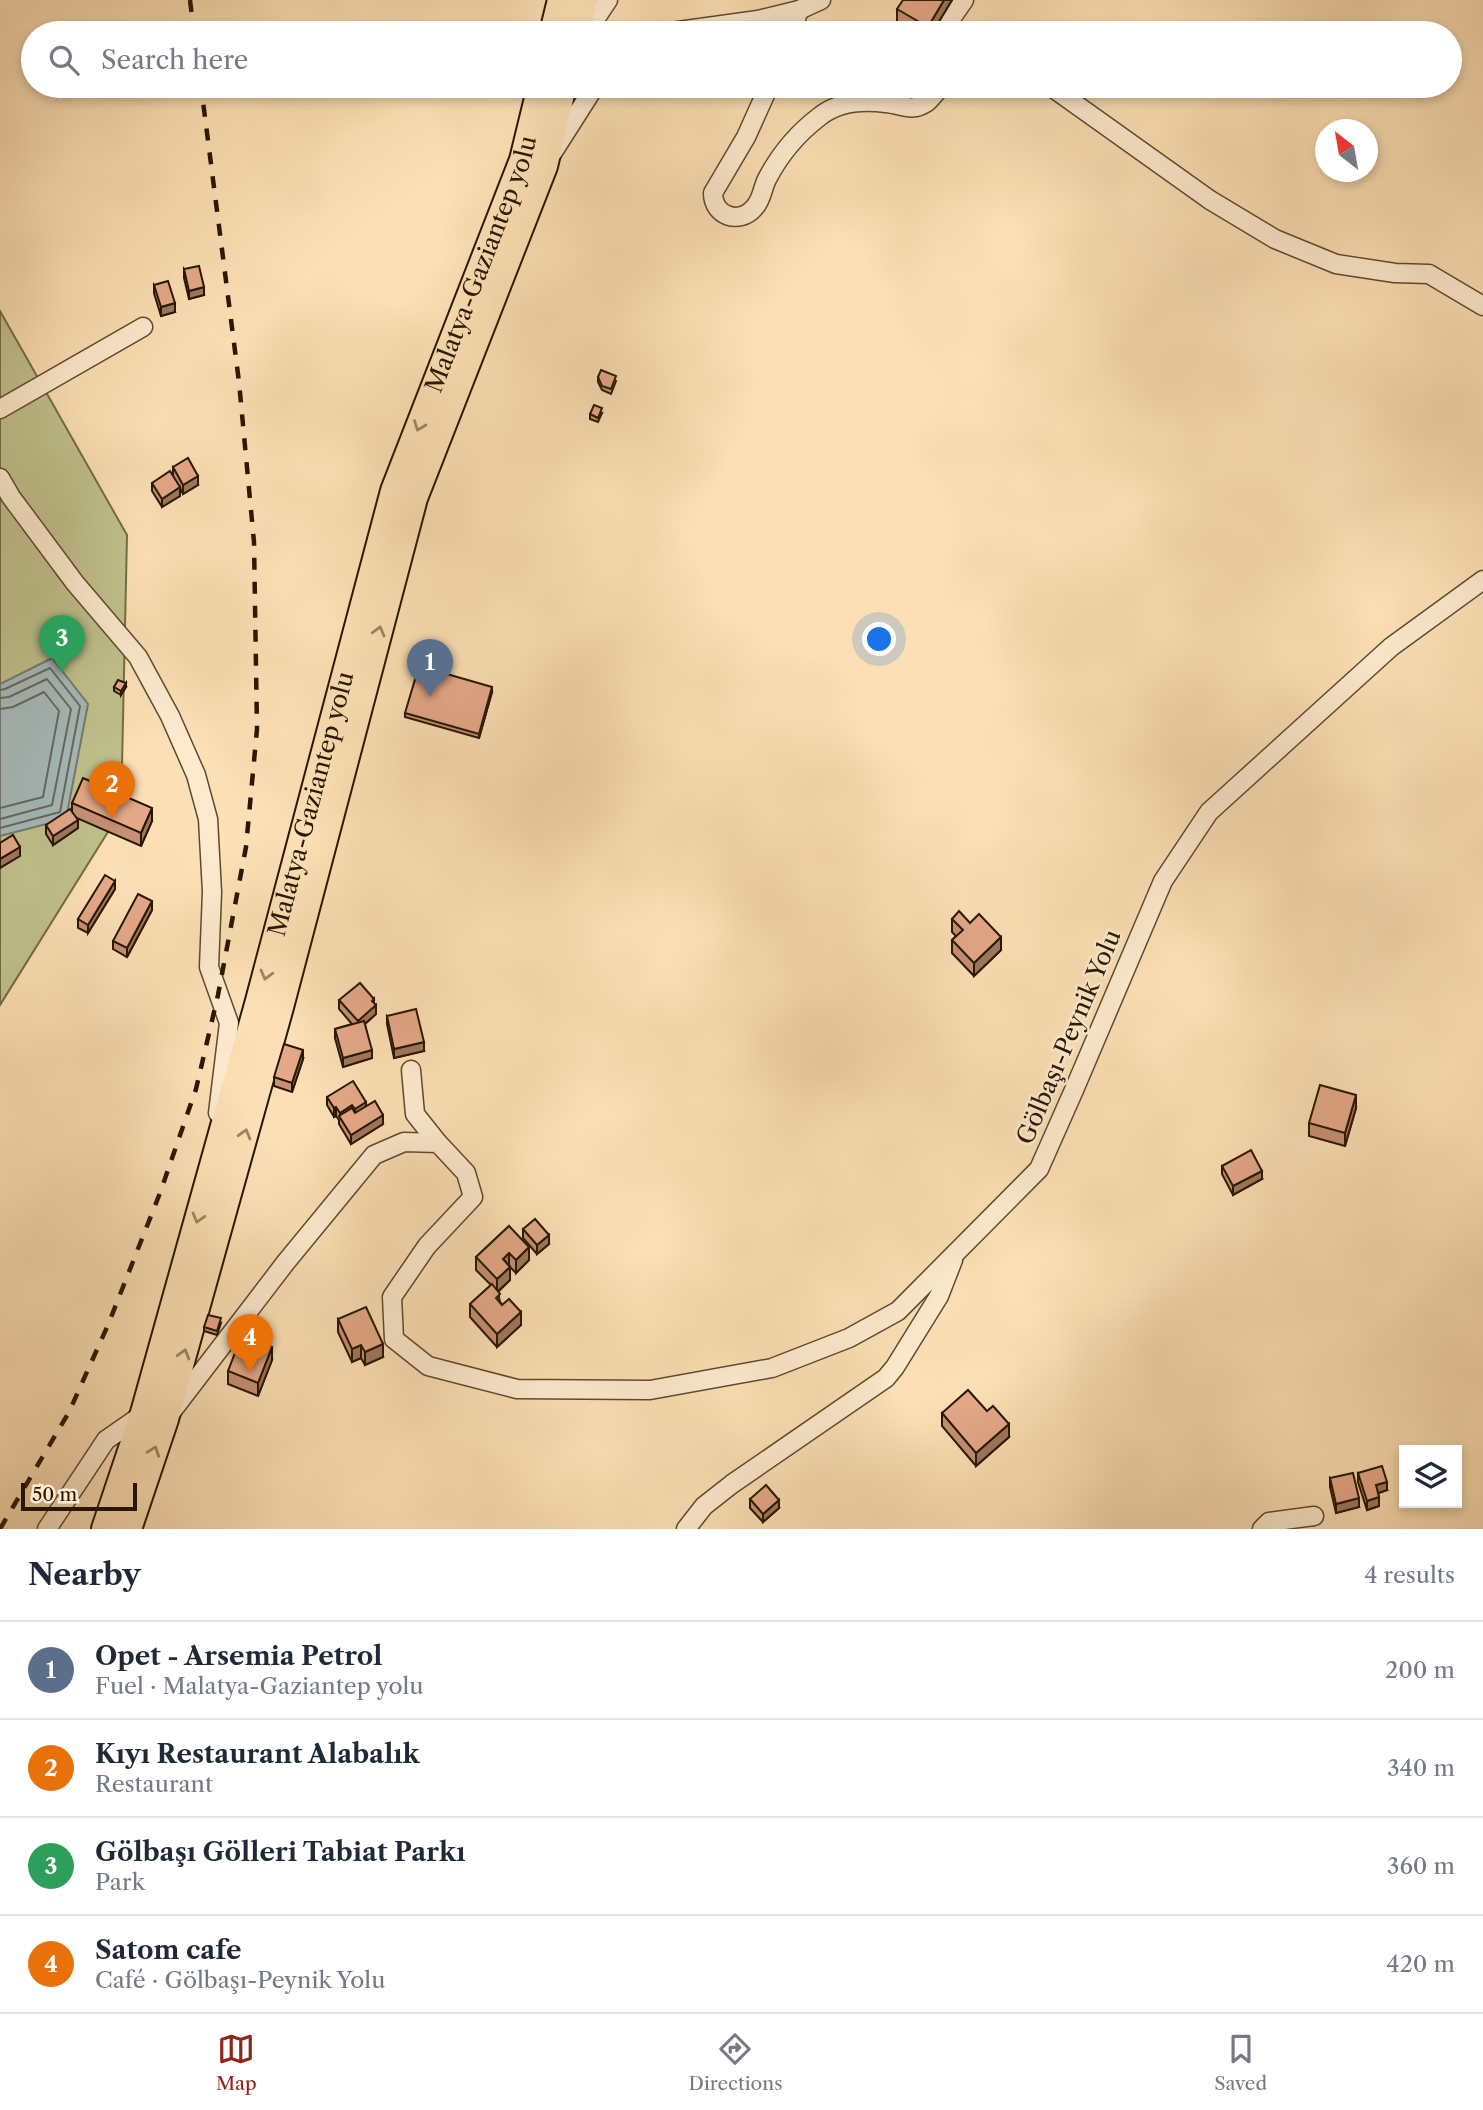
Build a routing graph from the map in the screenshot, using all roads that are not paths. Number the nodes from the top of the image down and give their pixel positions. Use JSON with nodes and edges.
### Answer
{"nodes":[{"id":1,"x":561,"y":0,"type":"edge"},
{"id":2,"x":584,"y":0,"type":"edge"},
{"id":3,"x":608,"y":0,"type":"edge"},
{"id":4,"x":821,"y":0,"type":"edge"},
{"id":5,"x":964,"y":0,"type":"edge"},
{"id":6,"x":799,"y":10,"type":"junction"},
{"id":7,"x":556,"y":21,"type":"edge"},
{"id":8,"x":579,"y":21,"type":"edge"},
{"id":9,"x":594,"y":21,"type":"edge"},
{"id":10,"x":750,"y":21,"type":"edge"},
{"id":11,"x":795,"y":21,"type":"edge"},
{"id":12,"x":949,"y":21,"type":"edge"},
{"id":13,"x":538,"y":98,"type":"edge"},
{"id":14,"x":560,"y":98,"type":"edge"},
{"id":15,"x":587,"y":98,"type":"edge"},
{"id":16,"x":764,"y":98,"type":"edge"},
{"id":17,"x":930,"y":98,"type":"edge"},
{"id":18,"x":1067,"y":98,"type":"edge"},
{"id":19,"x":544,"y":166,"type":"junction"},
{"id":20,"x":1483,"y":306,"type":"edge"},
{"id":21,"x":143,"y":327,"type":"dead end"},
{"id":22,"x":0,"y":409,"type":"edge"},
{"id":23,"x":2,"y":484,"type":"edge"},
{"id":24,"x":1483,"y":579,"type":"edge"},
{"id":25,"x":411,"y":1070,"type":"dead end"},
{"id":26,"x":438,"y":1143,"type":"junction"},
{"id":27,"x":213,"y":1166,"type":"junction"},
{"id":28,"x":956,"y":1252,"type":"junction"},
{"id":29,"x":155,"y":1416,"type":"junction"},
{"id":30,"x":1314,"y":1516,"type":"dead end"},
{"id":31,"x":47,"y":1529,"type":"edge"},
{"id":32,"x":105,"y":1529,"type":"edge"},
{"id":33,"x":128,"y":1529,"type":"edge"},
{"id":34,"x":686,"y":1529,"type":"edge"},
{"id":35,"x":1262,"y":1529,"type":"edge"}],
"edges":[{"from":1,"to":7,"type":"highway"},
{"from":2,"to":8,"type":"highway"},
{"from":3,"to":9,"type":"street"},
{"from":4,"to":6,"type":"street"},
{"from":5,"to":12,"type":"street"},
{"from":6,"to":10,"type":"street"},
{"from":6,"to":11,"type":"street"},
{"from":13,"to":27,"type":"highway","name":"Malatya-Gaziantep yolu","one_way":true},
{"from":14,"to":19,"type":"highway","name":"Malatya-Gaziantep yolu"},
{"from":15,"to":19,"type":"street"},
{"from":16,"to":17,"type":"street"},
{"from":18,"to":20,"type":"street"},
{"from":29,"to":19,"type":"highway","name":"Malatya-Gaziantep yolu","one_way":true},
{"from":21,"to":22,"type":"street"},
{"from":23,"to":27,"type":"street"},
{"from":24,"to":28,"type":"street","name":"Gölbaşı-Peynik Yolu"},
{"from":25,"to":26,"type":"street"},
{"from":26,"to":28,"type":"street","name":"Gölbaşı-Peynik Yolu"},
{"from":26,"to":29,"type":"street"},
{"from":27,"to":29,"type":"highway","name":"Malatya-Gaziantep yolu","one_way":true},
{"from":28,"to":34,"type":"street"},
{"from":29,"to":31,"type":"street"},
{"from":29,"to":32,"type":"highway","name":"Malatya-Gaziantep yolu"},
{"from":33,"to":29,"type":"highway","name":"Malatya-Gaziantep yolu","one_way":true},
{"from":30,"to":35,"type":"street"}]}
